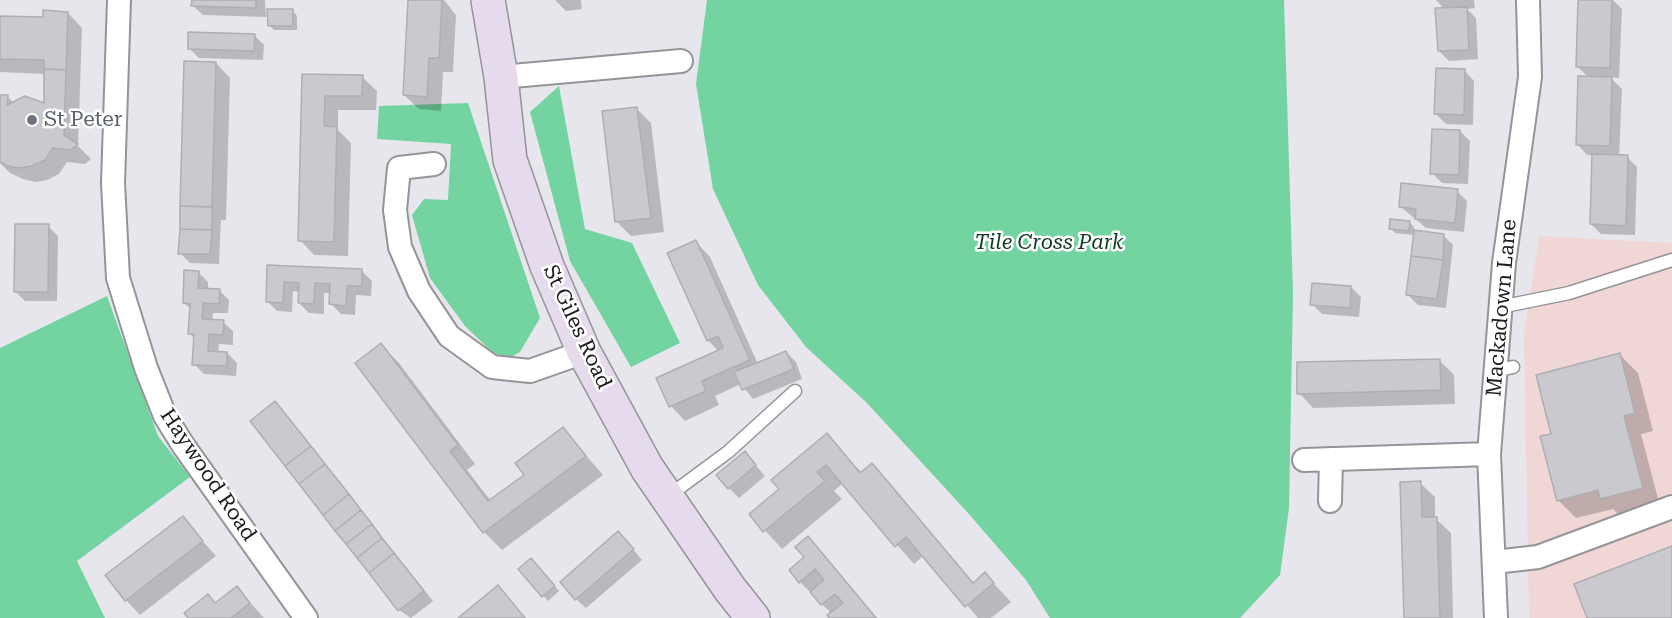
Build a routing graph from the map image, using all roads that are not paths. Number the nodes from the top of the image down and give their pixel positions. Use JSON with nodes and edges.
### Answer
{"nodes":[{"id":1,"x":119,"y":0,"type":"edge"},
{"id":2,"x":488,"y":0,"type":"edge"},
{"id":3,"x":1528,"y":0,"type":"edge"},
{"id":4,"x":681,"y":61,"type":"dead end"},
{"id":5,"x":501,"y":77,"type":"junction"},
{"id":6,"x":434,"y":164,"type":"dead end"},
{"id":7,"x":1672,"y":260,"type":"edge"},
{"id":8,"x":1500,"y":307,"type":"junction"},
{"id":9,"x":584,"y":352,"type":"junction"},
{"id":10,"x":795,"y":391,"type":"dead end"},
{"id":11,"x":1489,"y":454,"type":"junction"},
{"id":12,"x":1331,"y":459,"type":"junction"},
{"id":13,"x":1304,"y":460,"type":"dead end"},
{"id":14,"x":666,"y":498,"type":"junction"},
{"id":15,"x":1330,"y":501,"type":"dead end"},
{"id":16,"x":1672,"y":507,"type":"edge"},
{"id":17,"x":1495,"y":562,"type":"junction"},
{"id":18,"x":306,"y":618,"type":"edge"},
{"id":19,"x":753,"y":618,"type":"edge"},
{"id":20,"x":1496,"y":618,"type":"edge"}],
"edges":[{"from":1,"to":18,"type":"street","name":"Haywood Road"},
{"from":2,"to":5,"type":"street","name":"St Giles Road"},
{"from":3,"to":8,"type":"street","name":"Mackadown Lane"},
{"from":4,"to":5,"type":"street"},
{"from":5,"to":9,"type":"street","name":"St Giles Road"},
{"from":6,"to":9,"type":"street"},
{"from":7,"to":8,"type":"lane"},
{"from":8,"to":11,"type":"street","name":"Mackadown Lane"},
{"from":9,"to":14,"type":"street","name":"St Giles Road"},
{"from":10,"to":14,"type":"lane"},
{"from":11,"to":12,"type":"street"},
{"from":11,"to":17,"type":"street","name":"Mackadown Lane"},
{"from":12,"to":13,"type":"street"},
{"from":12,"to":15,"type":"street"},
{"from":14,"to":19,"type":"street","name":"St Giles Road"},
{"from":16,"to":17,"type":"street"},
{"from":17,"to":20,"type":"street","name":"Mackadown Lane"}]}
